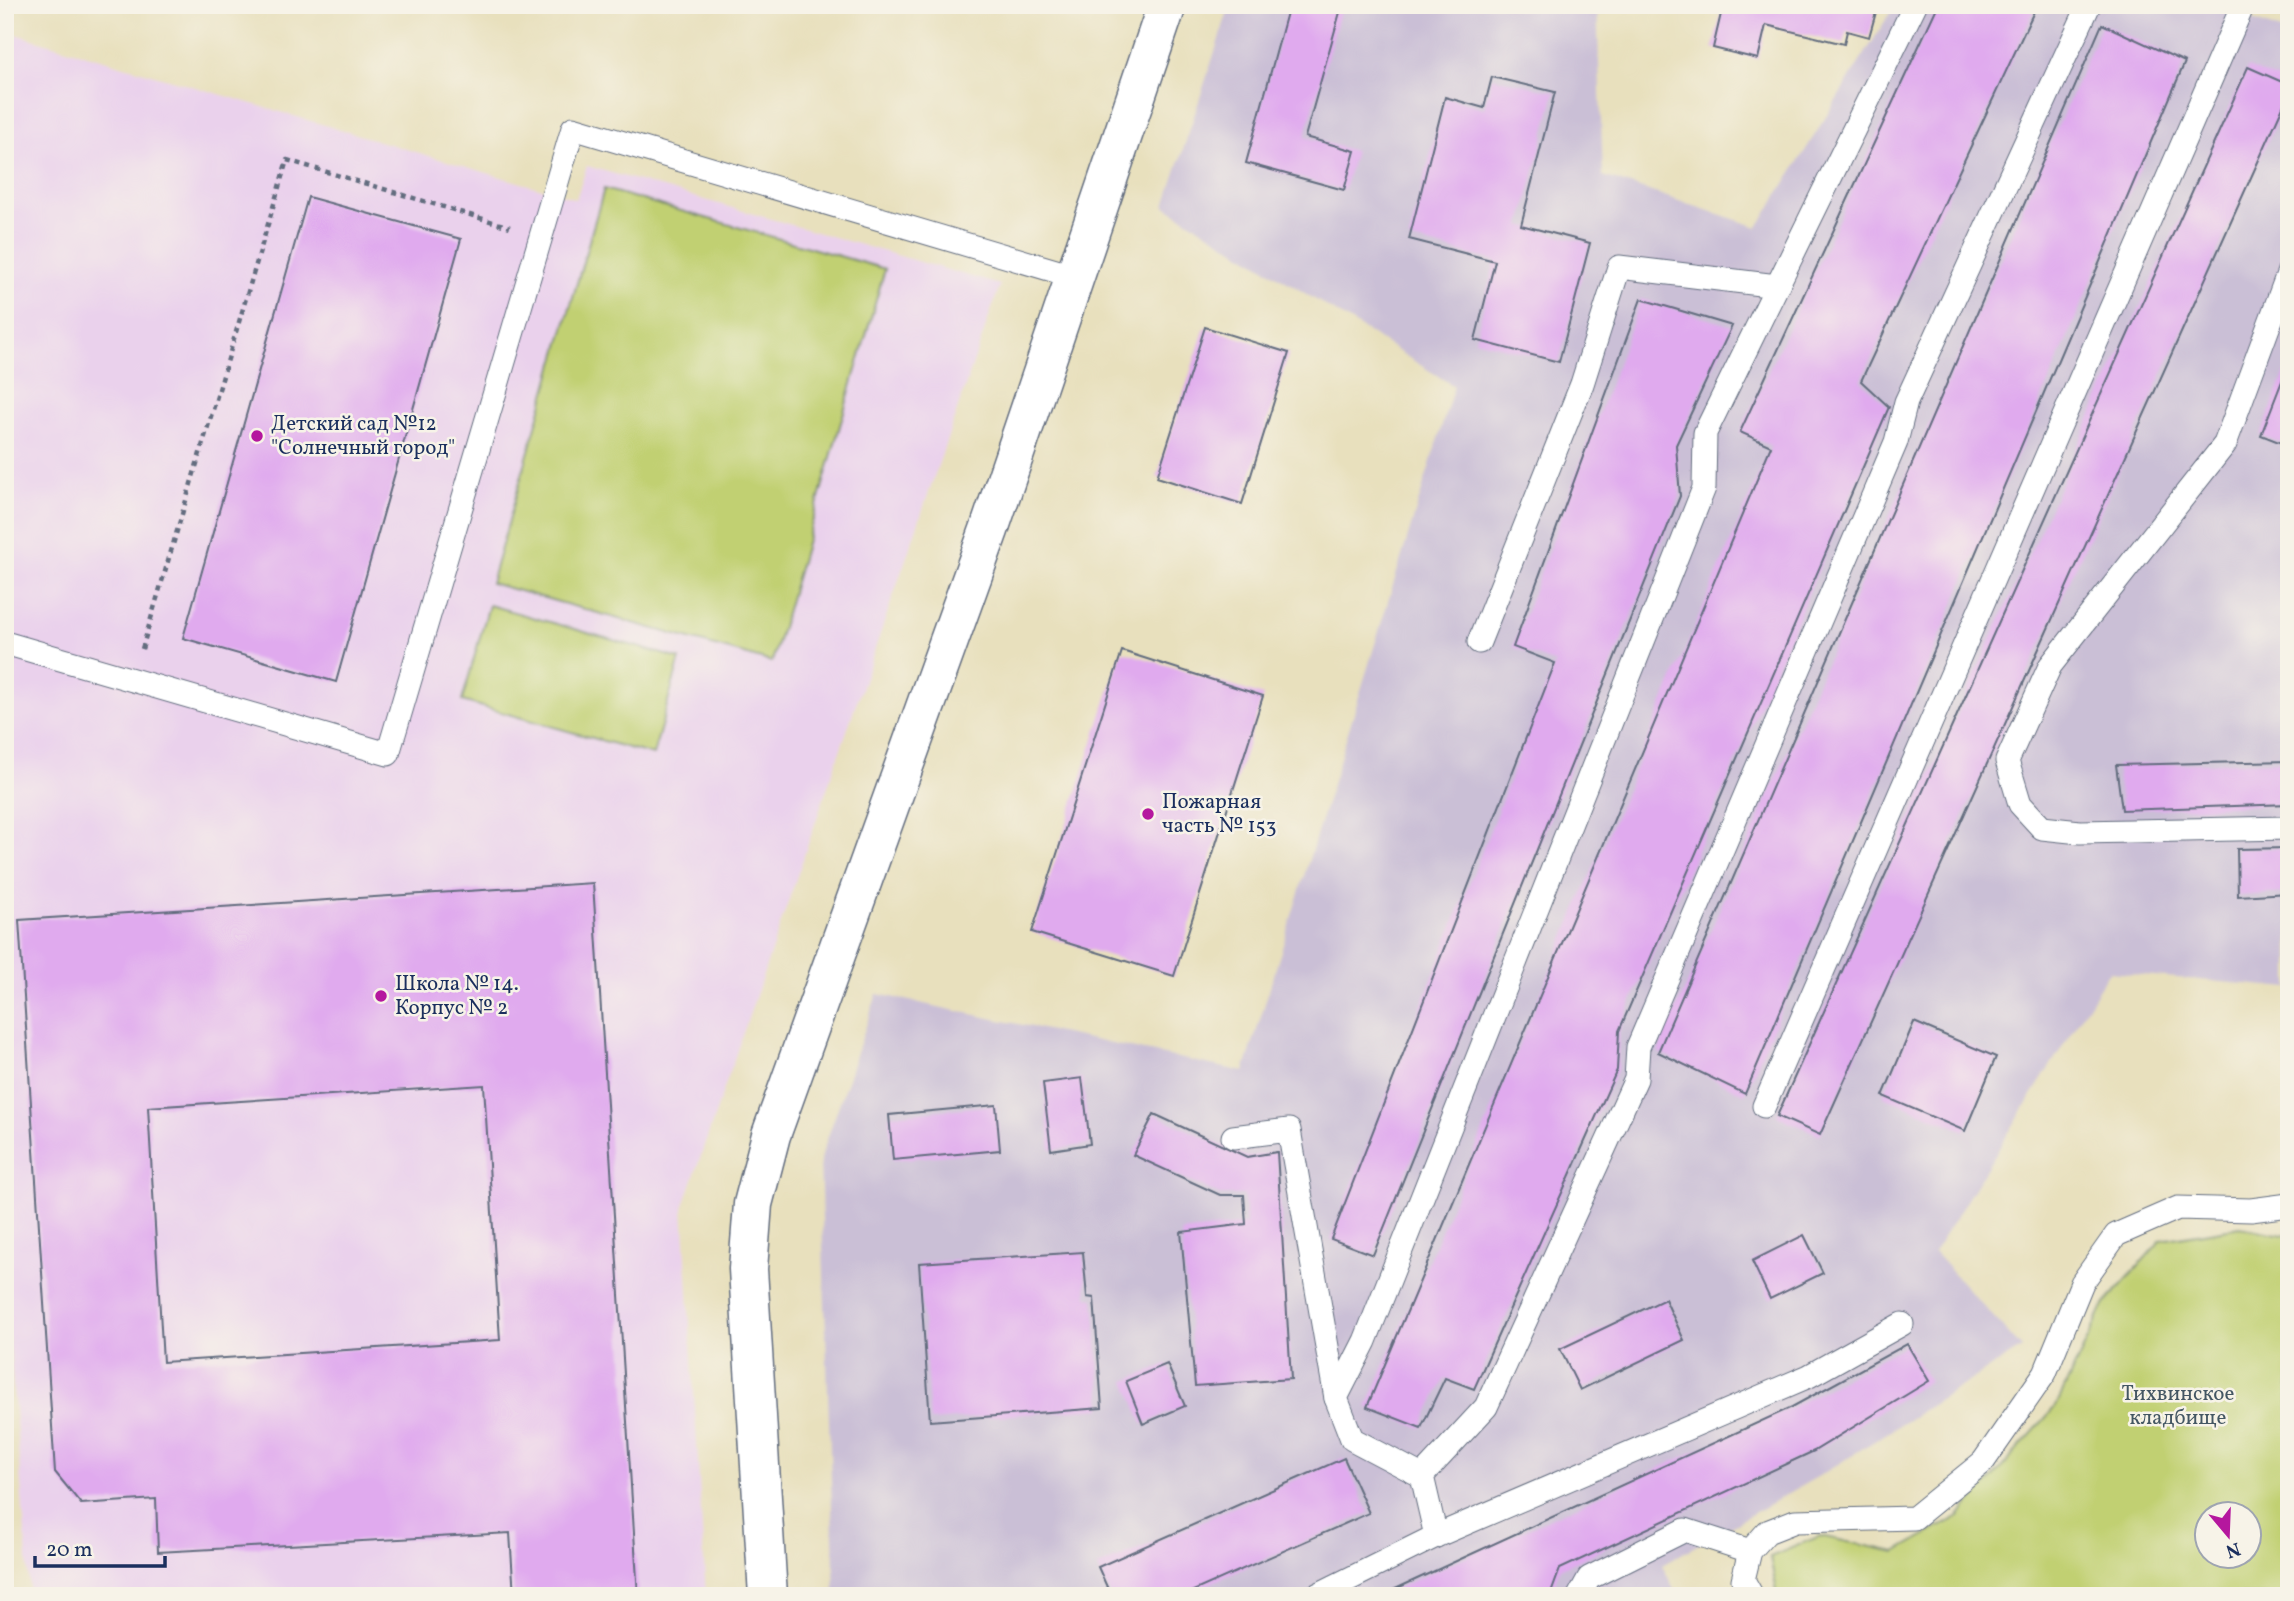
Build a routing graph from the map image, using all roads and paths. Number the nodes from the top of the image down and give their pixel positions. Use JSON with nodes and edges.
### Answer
{"nodes":[{"id":1,"x":1167,"y":5,"type":"edge"},
{"id":2,"x":1915,"y":5,"type":"edge"},
{"id":3,"x":2089,"y":5,"type":"edge"},
{"id":4,"x":2243,"y":5,"type":"edge"},
{"id":5,"x":541,"y":237,"type":"junction"},
{"id":6,"x":2289,"y":271,"type":"edge"},
{"id":7,"x":1076,"y":277,"type":"junction"},
{"id":8,"x":1777,"y":286,"type":"junction"},
{"id":9,"x":1479,"y":642,"type":"dead end"},
{"id":10,"x":5,"y":643,"type":"edge"},
{"id":11,"x":133,"y":680,"type":"junction"},
{"id":12,"x":2289,"y":828,"type":"edge"},
{"id":13,"x":1764,"y":1106,"type":"dead end"},
{"id":14,"x":1233,"y":1137,"type":"dead end"},
{"id":15,"x":2289,"y":1205,"type":"edge"},
{"id":16,"x":1902,"y":1324,"type":"dead end"},
{"id":17,"x":1336,"y":1398,"type":"junction"},
{"id":18,"x":1422,"y":1476,"type":"junction"},
{"id":19,"x":1436,"y":1536,"type":"junction"},
{"id":20,"x":1750,"y":1551,"type":"junction"},
{"id":21,"x":768,"y":1596,"type":"edge"},
{"id":22,"x":1315,"y":1596,"type":"edge"},
{"id":23,"x":1579,"y":1596,"type":"edge"},
{"id":24,"x":1752,"y":1596,"type":"edge"}],
"edges":[{"from":1,"to":7,"type":"street"},
{"from":2,"to":8,"type":"lane"},
{"from":3,"to":18,"type":"lane"},
{"from":4,"to":13,"type":"lane"},
{"from":5,"to":7,"type":"lane"},
{"from":5,"to":11,"type":"lane"},
{"from":5,"to":11,"type":"path"},
{"from":6,"to":12,"type":"lane"},
{"from":7,"to":21,"type":"street"},
{"from":8,"to":9,"type":"lane"},
{"from":8,"to":17,"type":"lane"},
{"from":10,"to":11,"type":"lane"},
{"from":14,"to":17,"type":"lane"},
{"from":15,"to":20,"type":"lane"},
{"from":16,"to":19,"type":"lane"},
{"from":17,"to":18,"type":"lane"},
{"from":18,"to":19,"type":"lane"},
{"from":19,"to":22,"type":"lane"},
{"from":20,"to":23,"type":"lane"},
{"from":20,"to":24,"type":"lane"}]}
